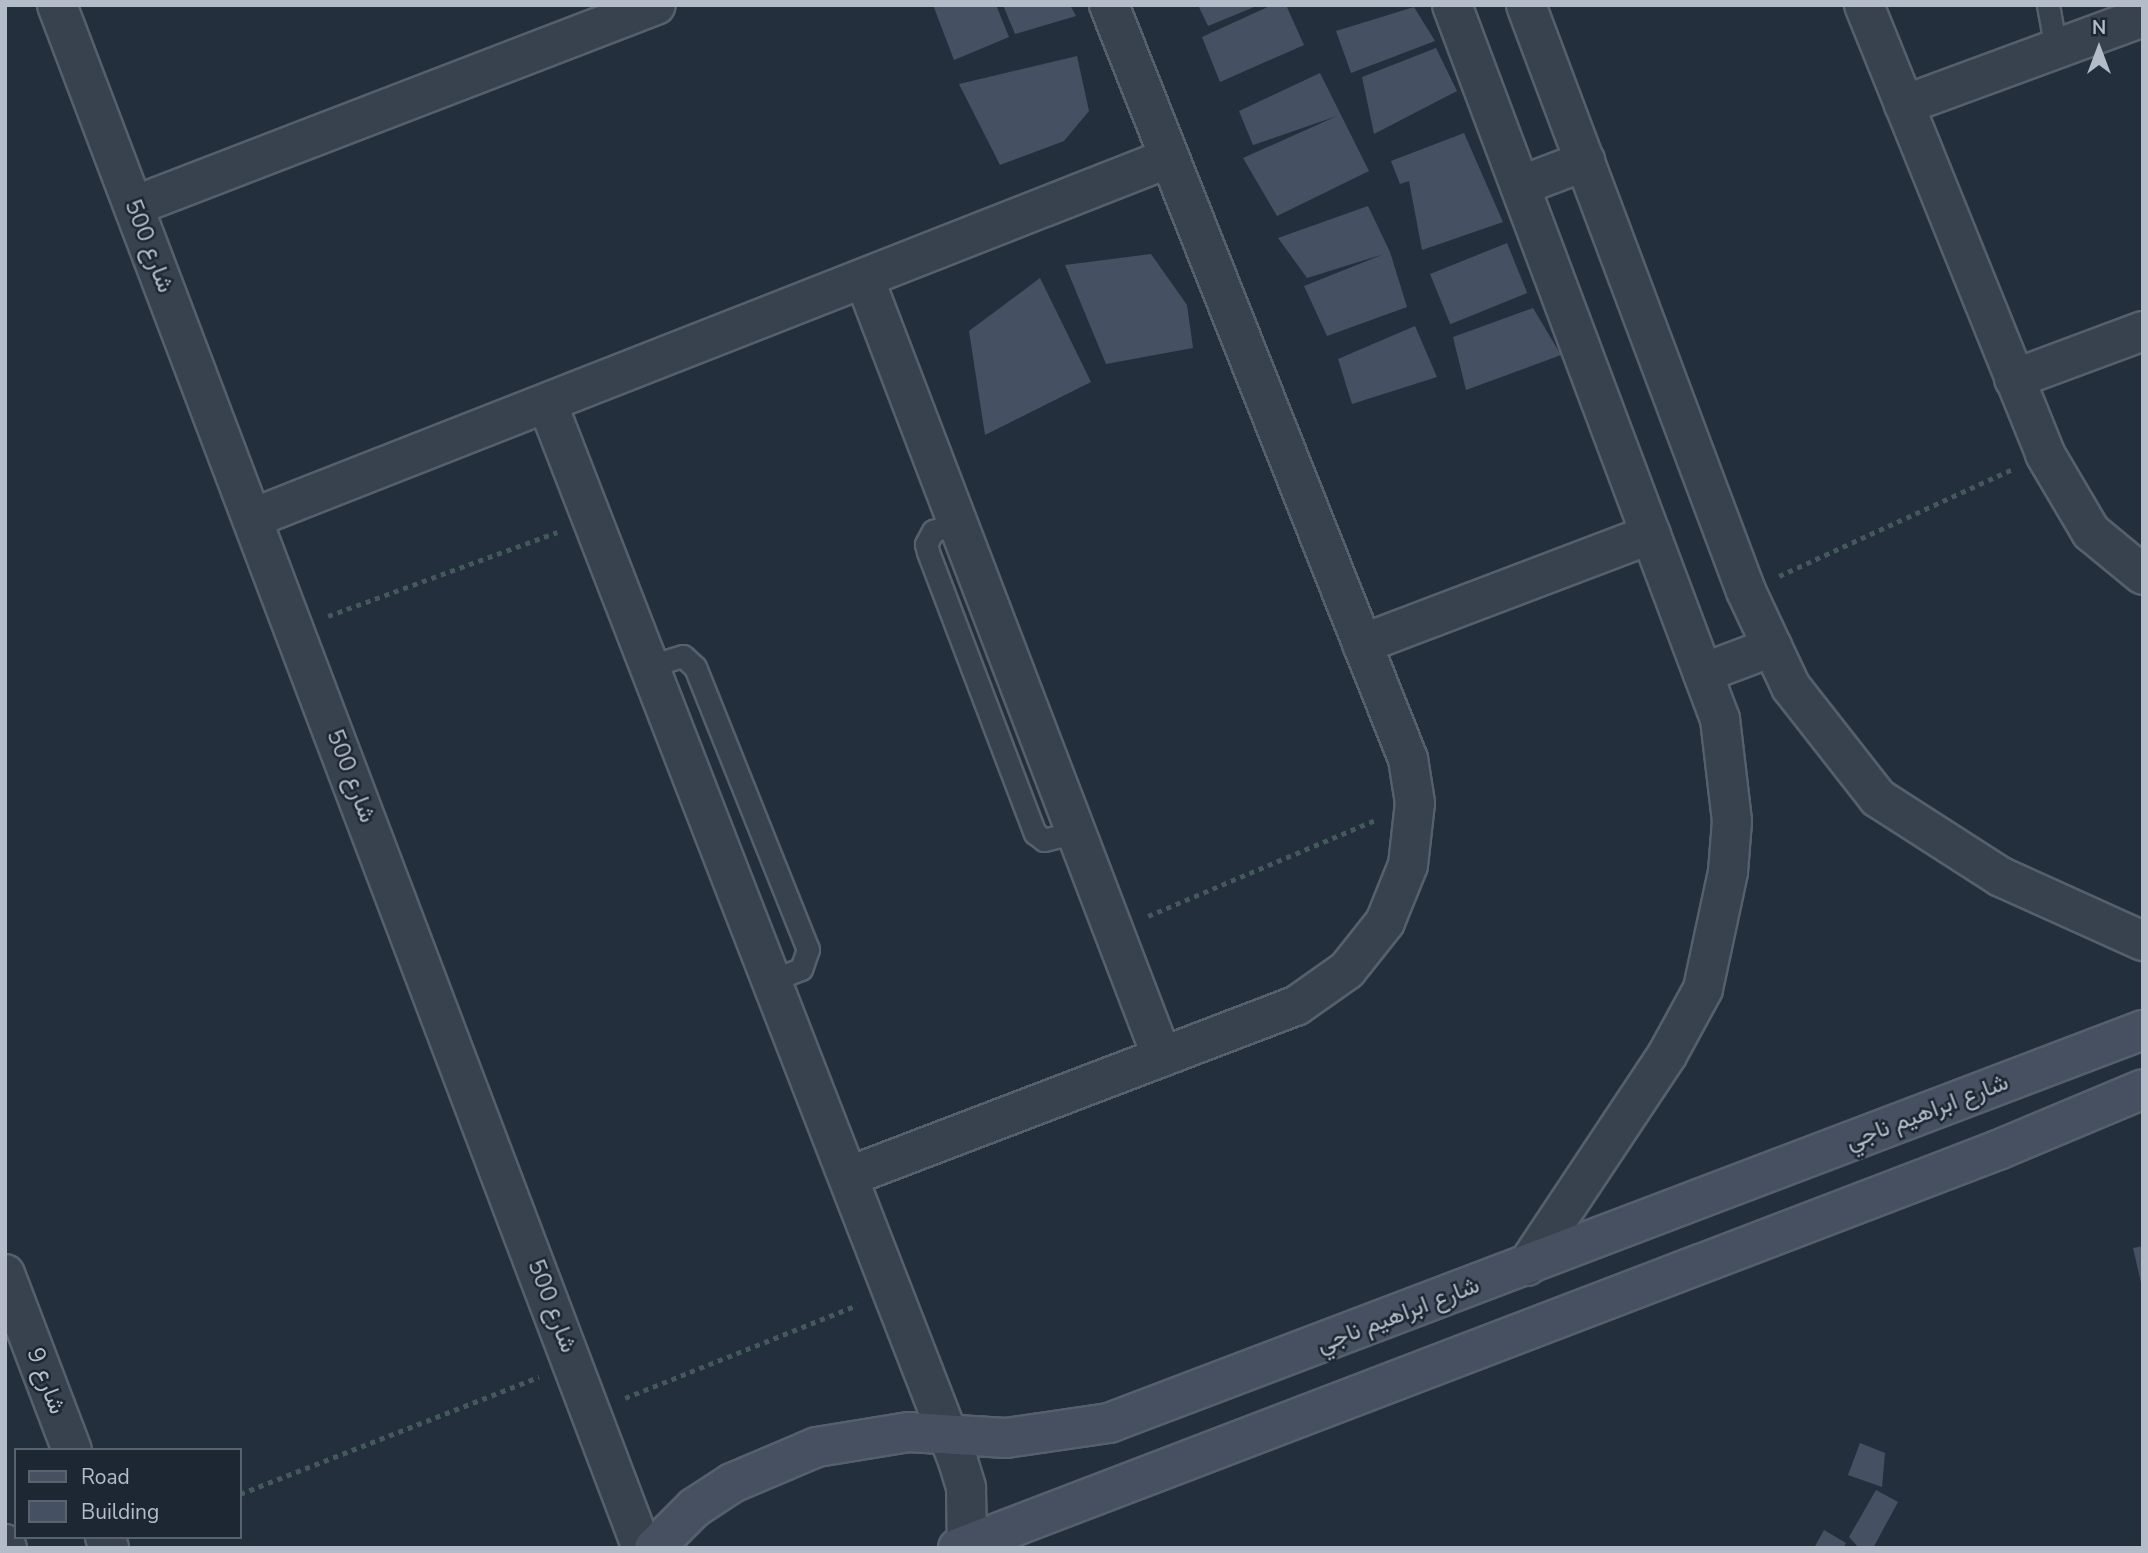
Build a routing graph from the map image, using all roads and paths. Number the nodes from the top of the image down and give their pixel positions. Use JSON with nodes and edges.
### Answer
{"nodes":[{"id":1,"x":57,"y":5,"type":"edge"},
{"id":2,"x":656,"y":5,"type":"edge"},
{"id":3,"x":1109,"y":5,"type":"edge"},
{"id":4,"x":1451,"y":5,"type":"edge"},
{"id":5,"x":1526,"y":5,"type":"edge"},
{"id":6,"x":1864,"y":5,"type":"edge"},
{"id":7,"x":2048,"y":5,"type":"edge"},
{"id":8,"x":2143,"y":17,"type":"edge"},
{"id":9,"x":2056,"y":49,"type":"junction"},
{"id":10,"x":1903,"y":105,"type":"junction"},
{"id":11,"x":1170,"y":158,"type":"junction"},
{"id":12,"x":1585,"y":162,"type":"junction"},
{"id":13,"x":1520,"y":186,"type":"junction"},
{"id":14,"x":134,"y":206,"type":"junction"},
{"id":15,"x":864,"y":278,"type":"junction"},
{"id":16,"x":2143,"y":331,"type":"edge"},
{"id":17,"x":2014,"y":379,"type":"junction"},
{"id":18,"x":547,"y":403,"type":"junction"},
{"id":19,"x":2045,"y":454,"type":"junction"},
{"id":20,"x":253,"y":519,"type":"junction"},
{"id":21,"x":592,"y":519,"type":"junction"},
{"id":22,"x":1651,"y":534,"type":"junction"},
{"id":23,"x":2143,"y":575,"type":"edge"},
{"id":24,"x":1746,"y":591,"type":"junction"},
{"id":25,"x":295,"y":629,"type":"junction"},
{"id":26,"x":1362,"y":644,"type":"junction"},
{"id":27,"x":1772,"y":647,"type":"junction"},
{"id":28,"x":1703,"y":673,"type":"junction"},
{"id":29,"x":1415,"y":803,"type":"junction"},
{"id":30,"x":1114,"y":930,"type":"junction"},
{"id":31,"x":2143,"y":941,"type":"edge"},
{"id":32,"x":2143,"y":1030,"type":"edge"},
{"id":33,"x":1162,"y":1057,"type":"junction"},
{"id":34,"x":2143,"y":1089,"type":"edge"},
{"id":35,"x":850,"y":1175,"type":"junction"},
{"id":36,"x":1527,"y":1266,"type":"junction"},
{"id":37,"x":5,"y":1274,"type":"edge"},
{"id":38,"x":892,"y":1290,"type":"junction"},
{"id":39,"x":573,"y":1364,"type":"junction"},
{"id":40,"x":592,"y":1412,"type":"junction"},
{"id":41,"x":945,"y":1434,"type":"junction"},
{"id":42,"x":71,"y":1448,"type":"edge"},
{"id":43,"x":242,"y":1493,"type":"edge"},
{"id":44,"x":962,"y":1546,"type":"edge"},
{"id":45,"x":642,"y":1548,"type":"edge"},
{"id":46,"x":654,"y":1548,"type":"edge"}],
"edges":[{"from":1,"to":14,"type":"street","name":"شارع 500"},
{"from":2,"to":14,"type":"street"},
{"from":3,"to":11,"type":"street"},
{"from":4,"to":13,"type":"street"},
{"from":5,"to":12,"type":"street"},
{"from":6,"to":10,"type":"street"},
{"from":7,"to":9,"type":"lane"},
{"from":8,"to":9,"type":"street"},
{"from":9,"to":10,"type":"street"},
{"from":10,"to":17,"type":"street"},
{"from":11,"to":15,"type":"street"},
{"from":11,"to":26,"type":"street"},
{"from":12,"to":13,"type":"street"},
{"from":12,"to":24,"type":"street"},
{"from":13,"to":22,"type":"street"},
{"from":14,"to":20,"type":"street","name":"شارع 500"},
{"from":15,"to":18,"type":"street"},
{"from":15,"to":30,"type":"street"},
{"from":16,"to":17,"type":"street"},
{"from":17,"to":19,"type":"street"},
{"from":18,"to":20,"type":"street"},
{"from":18,"to":21,"type":"street"},
{"from":19,"to":23,"type":"street"},
{"from":19,"to":24,"type":"path"},
{"from":20,"to":25,"type":"street","name":"شارع 500"},
{"from":21,"to":25,"type":"path"},
{"from":21,"to":35,"type":"street"},
{"from":22,"to":26,"type":"street"},
{"from":22,"to":28,"type":"street"},
{"from":24,"to":27,"type":"street"},
{"from":25,"to":39,"type":"street","name":"شارع 500"},
{"from":26,"to":29,"type":"street"},
{"from":27,"to":28,"type":"street"},
{"from":27,"to":31,"type":"street"},
{"from":28,"to":36,"type":"street"},
{"from":29,"to":30,"type":"path"},
{"from":29,"to":33,"type":"street"},
{"from":30,"to":33,"type":"street"},
{"from":32,"to":36,"type":"street","name":"شارع ابراهيم ناجي"},
{"from":33,"to":35,"type":"street"},
{"from":34,"to":44,"type":"street"},
{"from":35,"to":38,"type":"street"},
{"from":36,"to":41,"type":"street","name":"شارع ابراهيم ناجي"},
{"from":37,"to":42,"type":"street","name":"شارع 9"},
{"from":38,"to":40,"type":"path"},
{"from":38,"to":41,"type":"street"},
{"from":39,"to":40,"type":"street","name":"شارع 500"},
{"from":39,"to":43,"type":"path"},
{"from":40,"to":45,"type":"street","name":"شارع 500"},
{"from":41,"to":44,"type":"street"},
{"from":41,"to":46,"type":"street","name":"شارع ابراهيم ناجي"}]}
